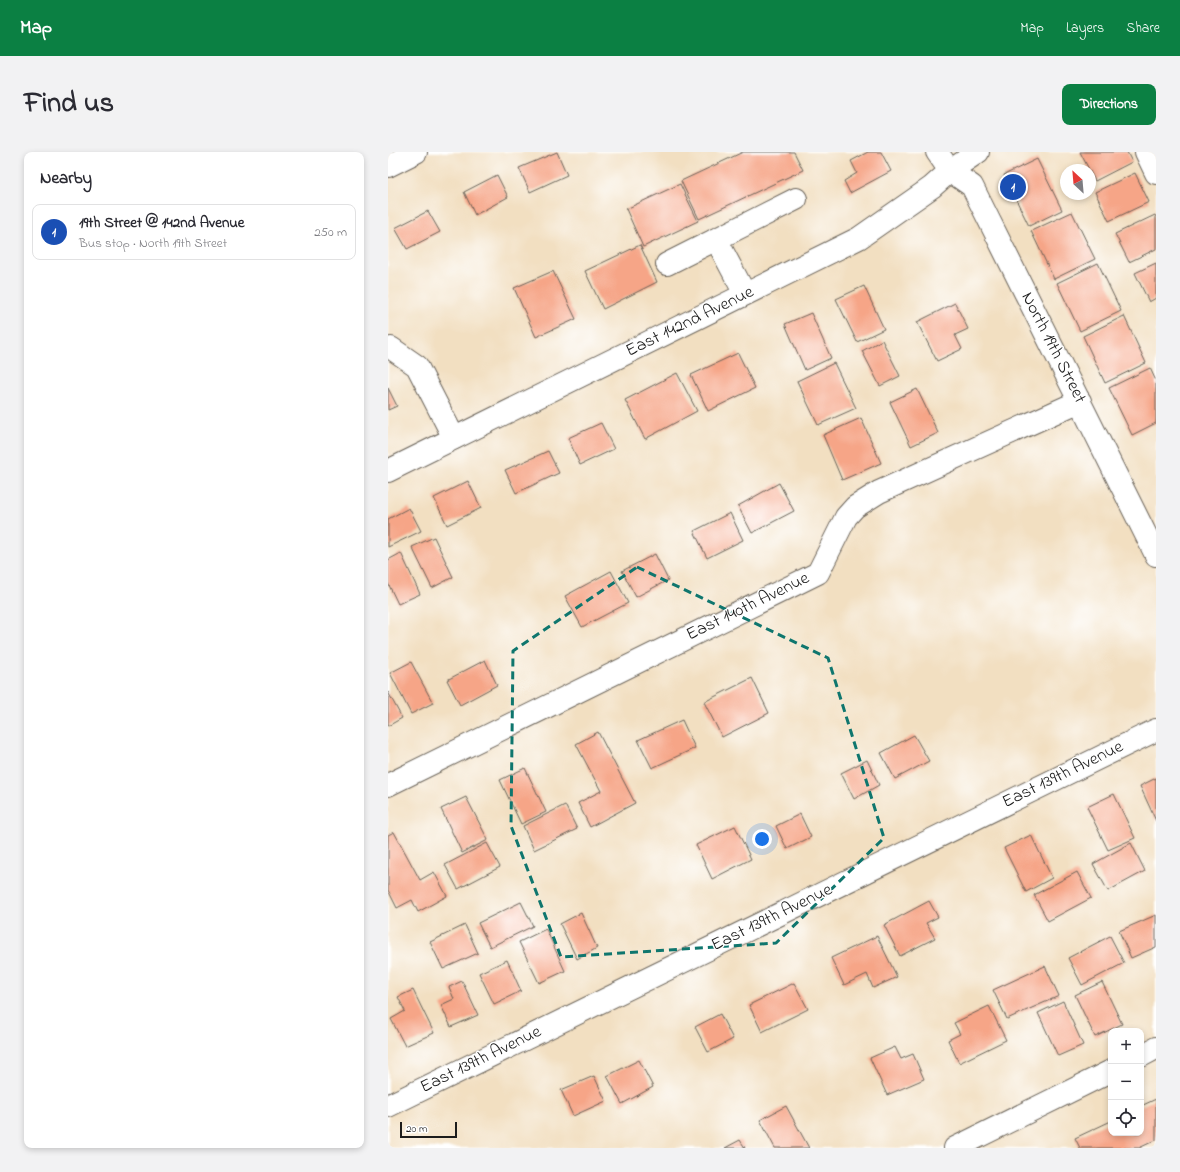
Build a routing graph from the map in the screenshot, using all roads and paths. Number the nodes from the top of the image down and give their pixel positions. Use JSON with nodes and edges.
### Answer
{"nodes":[{"id":1,"x":416,"y":152,"type":"edge"},
{"id":2,"x":937,"y":152,"type":"edge"},
{"id":3,"x":978,"y":152,"type":"edge"},
{"id":4,"x":1146,"y":152,"type":"edge"},
{"id":5,"x":388,"y":166,"type":"edge"},
{"id":6,"x":950,"y":172,"type":"junction"},
{"id":7,"x":1156,"y":173,"type":"edge"},
{"id":8,"x":796,"y":199,"type":"dead end"},
{"id":9,"x":716,"y":239,"type":"junction"},
{"id":10,"x":667,"y":264,"type":"dead end"},
{"id":11,"x":745,"y":294,"type":"junction"},
{"id":12,"x":391,"y":348,"type":"dead end"},
{"id":13,"x":1080,"y":401,"type":"junction"},
{"id":14,"x":454,"y":438,"type":"junction"},
{"id":15,"x":388,"y":471,"type":"edge"},
{"id":16,"x":1156,"y":555,"type":"edge"},
{"id":17,"x":1156,"y":730,"type":"edge"},
{"id":18,"x":388,"y":785,"type":"edge"},
{"id":19,"x":1156,"y":1048,"type":"edge"},
{"id":20,"x":1144,"y":1054,"type":"edge"},
{"id":21,"x":1108,"y":1072,"type":"edge"},
{"id":22,"x":388,"y":1106,"type":"edge"},
{"id":23,"x":955,"y":1148,"type":"edge"}],
"edges":[{"from":1,"to":5,"type":"street"},
{"from":2,"to":6,"type":"street","name":"North 19th Street"},
{"from":3,"to":6,"type":"street","name":"East 142nd Avenue"},
{"from":4,"to":7,"type":"street"},
{"from":6,"to":11,"type":"street","name":"East 142nd Avenue"},
{"from":6,"to":13,"type":"street","name":"North 19th Street"},
{"from":8,"to":9,"type":"street"},
{"from":9,"to":10,"type":"street"},
{"from":9,"to":11,"type":"street"},
{"from":11,"to":14,"type":"street","name":"East 142nd Avenue"},
{"from":12,"to":14,"type":"street"},
{"from":13,"to":16,"type":"street","name":"North 19th Street"},
{"from":13,"to":18,"type":"street","name":"East 140th Avenue"},
{"from":14,"to":15,"type":"street","name":"East 142nd Avenue"},
{"from":17,"to":22,"type":"street","name":"East 139th Avenue"},
{"from":19,"to":20,"type":"street"},
{"from":21,"to":23,"type":"street"}]}
